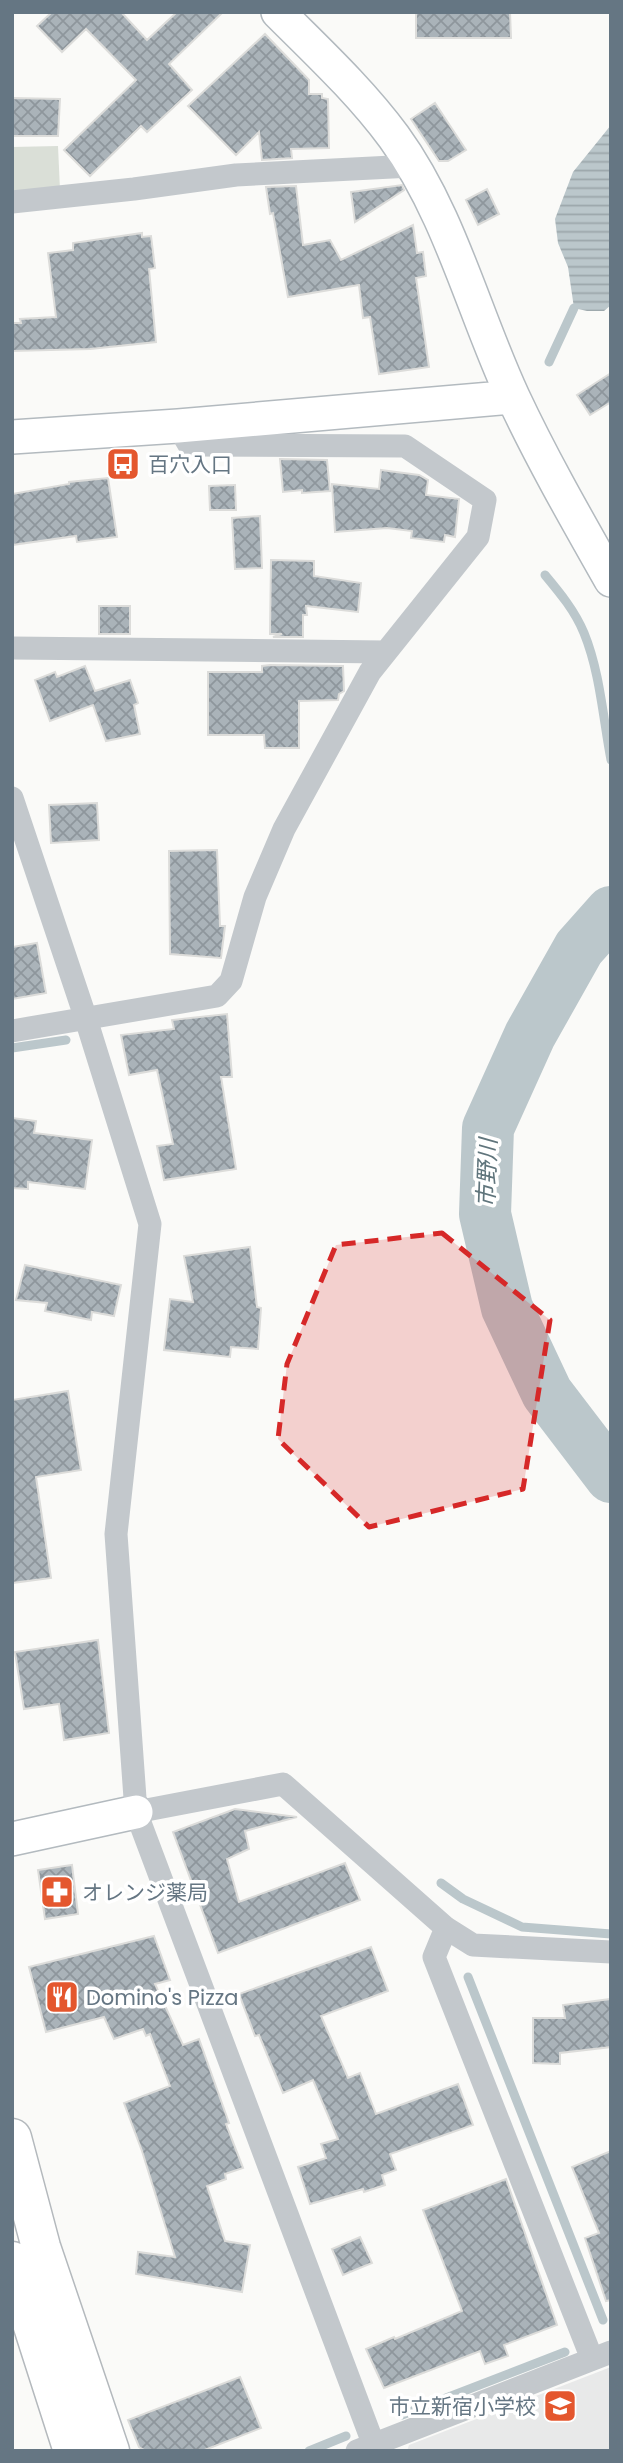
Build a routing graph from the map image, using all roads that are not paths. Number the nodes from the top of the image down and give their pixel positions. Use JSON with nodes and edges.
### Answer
{"nodes":[{"id":1,"x":278,"y":12,"type":"edge"},
{"id":2,"x":412,"y":166,"type":"junction"},
{"id":3,"x":12,"y":202,"type":"edge"},
{"id":4,"x":513,"y":397,"type":"junction"},
{"id":5,"x":177,"y":426,"type":"junction"},
{"id":6,"x":12,"y":437,"type":"edge"},
{"id":7,"x":611,"y":580,"type":"edge"},
{"id":8,"x":12,"y":648,"type":"edge"},
{"id":9,"x":385,"y":652,"type":"junction"},
{"id":10,"x":12,"y":798,"type":"edge"},
{"id":11,"x":86,"y":1019,"type":"junction"},
{"id":12,"x":12,"y":1031,"type":"edge"},
{"id":13,"x":136,"y":1812,"type":"junction"},
{"id":14,"x":12,"y":1839,"type":"edge"},
{"id":15,"x":446,"y":1928,"type":"junction"},
{"id":16,"x":611,"y":1952,"type":"edge"},
{"id":17,"x":12,"y":2138,"type":"edge"},
{"id":18,"x":12,"y":2262,"type":"edge"},
{"id":19,"x":601,"y":2356,"type":"edge"},
{"id":20,"x":369,"y":2449,"type":"edge"},
{"id":21,"x":74,"y":2451,"type":"edge"},
{"id":22,"x":110,"y":2451,"type":"edge"}],
"edges":[{"from":1,"to":2,"type":"street"},
{"from":2,"to":3,"type":"street"},
{"from":2,"to":4,"type":"street"},
{"from":4,"to":5,"type":"street"},
{"from":4,"to":7,"type":"street"},
{"from":5,"to":6,"type":"street"},
{"from":5,"to":9,"type":"street"},
{"from":8,"to":9,"type":"street"},
{"from":9,"to":11,"type":"street"},
{"from":10,"to":11,"type":"street"},
{"from":11,"to":12,"type":"street"},
{"from":11,"to":13,"type":"street"},
{"from":13,"to":14,"type":"street"},
{"from":13,"to":15,"type":"street"},
{"from":13,"to":20,"type":"street"},
{"from":15,"to":16,"type":"street"},
{"from":15,"to":19,"type":"street"},
{"from":17,"to":22,"type":"highway"},
{"from":18,"to":21,"type":"highway"},
{"from":19,"to":20,"type":"street"}]}
